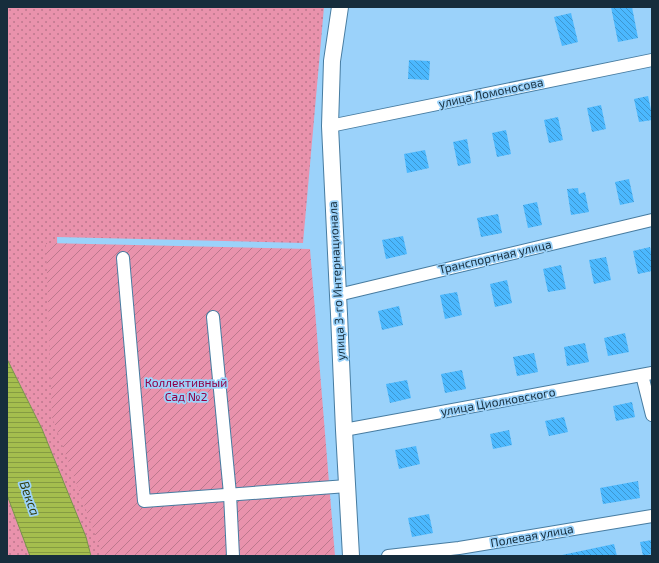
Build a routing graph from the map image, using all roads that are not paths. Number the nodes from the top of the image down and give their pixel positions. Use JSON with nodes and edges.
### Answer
{"nodes":[{"id":1,"x":340,"y":7,"type":"edge"},
{"id":2,"x":652,"y":60,"type":"edge"},
{"id":3,"x":330,"y":126,"type":"junction"},
{"id":4,"x":652,"y":220,"type":"edge"},
{"id":5,"x":123,"y":258,"type":"dead end"},
{"id":6,"x":338,"y":295,"type":"junction"},
{"id":7,"x":213,"y":317,"type":"dead end"},
{"id":8,"x":647,"y":374,"type":"edge"},
{"id":9,"x":652,"y":415,"type":"edge"},
{"id":10,"x":344,"y":430,"type":"junction"},
{"id":11,"x":347,"y":486,"type":"junction"},
{"id":12,"x":230,"y":494,"type":"junction"},
{"id":13,"x":652,"y":516,"type":"edge"},
{"id":14,"x":461,"y":552,"type":"edge"},
{"id":15,"x":233,"y":556,"type":"edge"},
{"id":16,"x":351,"y":556,"type":"edge"},
{"id":17,"x":388,"y":556,"type":"edge"}],
"edges":[{"from":1,"to":3,"type":"main road","name":"улица 3-го Интернационала"},
{"from":2,"to":3,"type":"street","name":"улица Ломоносова"},
{"from":3,"to":6,"type":"main road","name":"улица 3-го Интернационала"},
{"from":4,"to":6,"type":"street","name":"Транспортная улица"},
{"from":5,"to":12,"type":"street"},
{"from":6,"to":10,"type":"main road","name":"улица 3-го Интернационала"},
{"from":7,"to":12,"type":"street"},
{"from":8,"to":9,"type":"street"},
{"from":8,"to":10,"type":"street","name":"улица Циолковского"},
{"from":10,"to":11,"type":"main road","name":"улица 3-го Интернационала"},
{"from":11,"to":12,"type":"street"},
{"from":11,"to":16,"type":"main road","name":"улица 3-го Интернационала"},
{"from":12,"to":15,"type":"street"},
{"from":13,"to":14,"type":"street","name":"Полевая улица"},
{"from":14,"to":17,"type":"street","name":"Полевая улица"}]}
